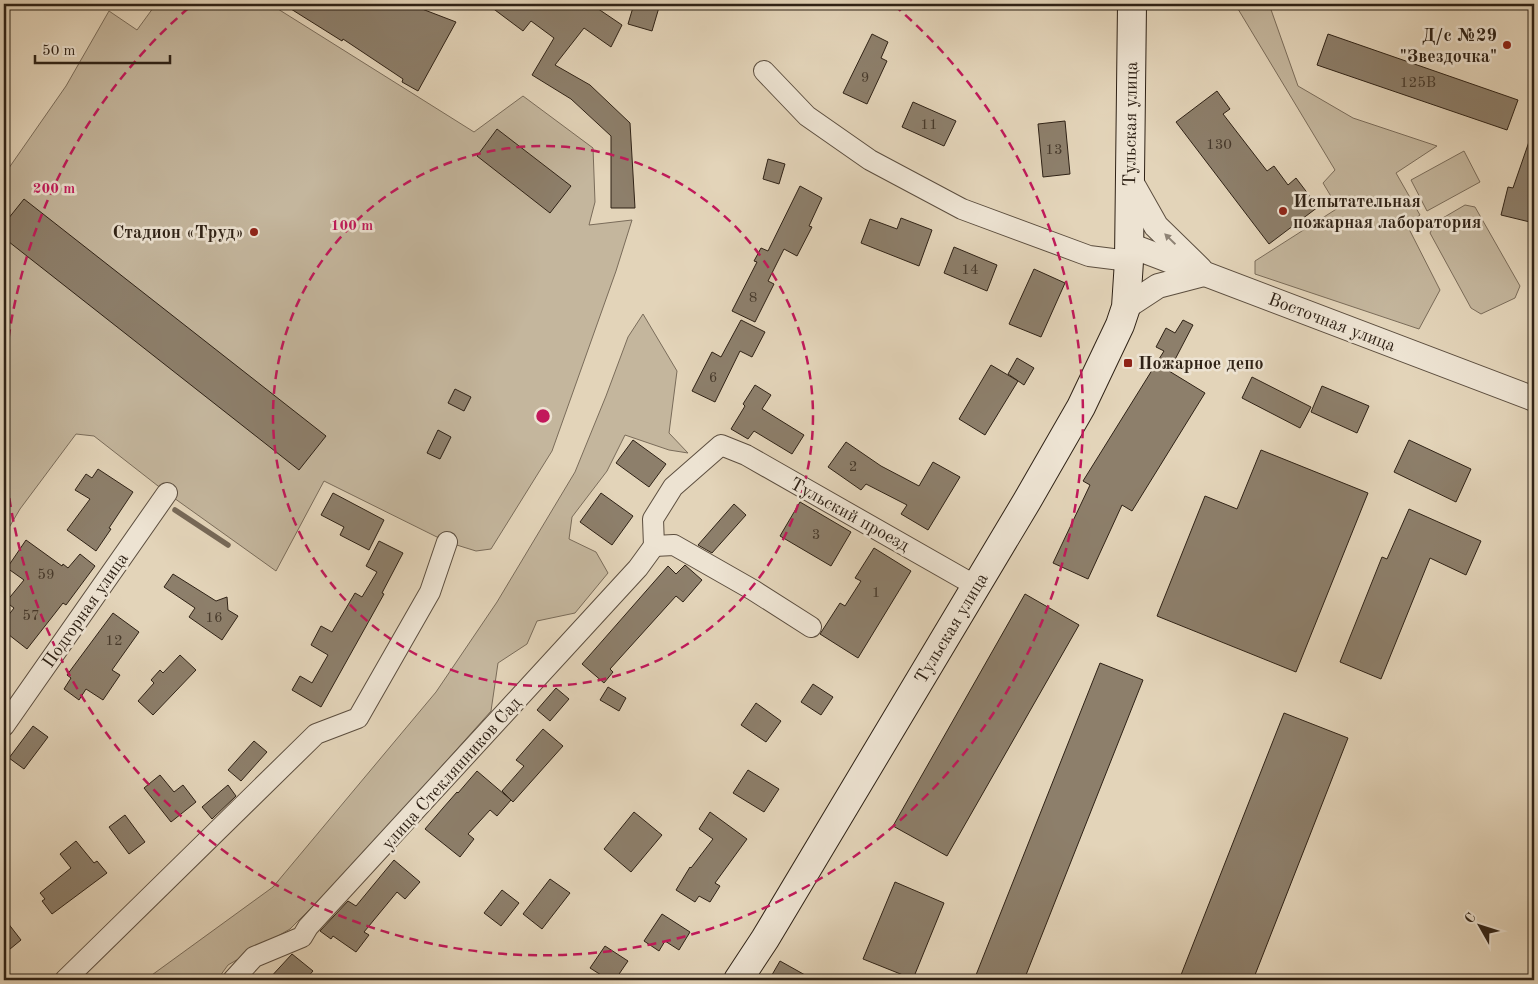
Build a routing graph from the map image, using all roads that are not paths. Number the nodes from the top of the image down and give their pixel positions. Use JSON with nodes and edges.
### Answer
{"nodes":[{"id":1,"x":1132,"y":4,"type":"edge"},
{"id":2,"x":764,"y":71,"type":"dead end"},
{"id":3,"x":1130,"y":180,"type":"junction"},
{"id":4,"x":1129,"y":253,"type":"junction"},
{"id":5,"x":1204,"y":274,"type":"junction"},
{"id":6,"x":1126,"y":307,"type":"junction"},
{"id":7,"x":1534,"y":399,"type":"edge"},
{"id":8,"x":166,"y":493,"type":"dead end"},
{"id":9,"x":447,"y":542,"type":"dead end"},
{"id":10,"x":654,"y":546,"type":"junction"},
{"id":11,"x":976,"y":586,"type":"junction"},
{"id":12,"x":811,"y":626,"type":"dead end"},
{"id":13,"x":4,"y":726,"type":"edge"},
{"id":14,"x":65,"y":980,"type":"edge"},
{"id":15,"x":233,"y":980,"type":"edge"},
{"id":16,"x":738,"y":980,"type":"edge"}],
"edges":[{"from":1,"to":3,"type":"main road","name":"Тульская улица"},
{"from":2,"to":4,"type":"street"},
{"from":3,"to":4,"type":"main road","name":"Тульская улица"},
{"from":5,"to":3,"type":"street","one_way":true},
{"from":4,"to":5,"type":"street","name":"Восточная улица"},
{"from":4,"to":6,"type":"main road","name":"Тульская улица"},
{"from":5,"to":6,"type":"street"},
{"from":5,"to":7,"type":"street","name":"Восточная улица"},
{"from":6,"to":11,"type":"main road","name":"Тульская улица"},
{"from":8,"to":13,"type":"street","name":"Подгорная улица"},
{"from":9,"to":14,"type":"street"},
{"from":10,"to":11,"type":"street","name":"Тульский проезд"},
{"from":10,"to":12,"type":"street"},
{"from":10,"to":15,"type":"street","name":"улица Стеклянников Сад"},
{"from":11,"to":16,"type":"main road","name":"Тульская улица"}]}
